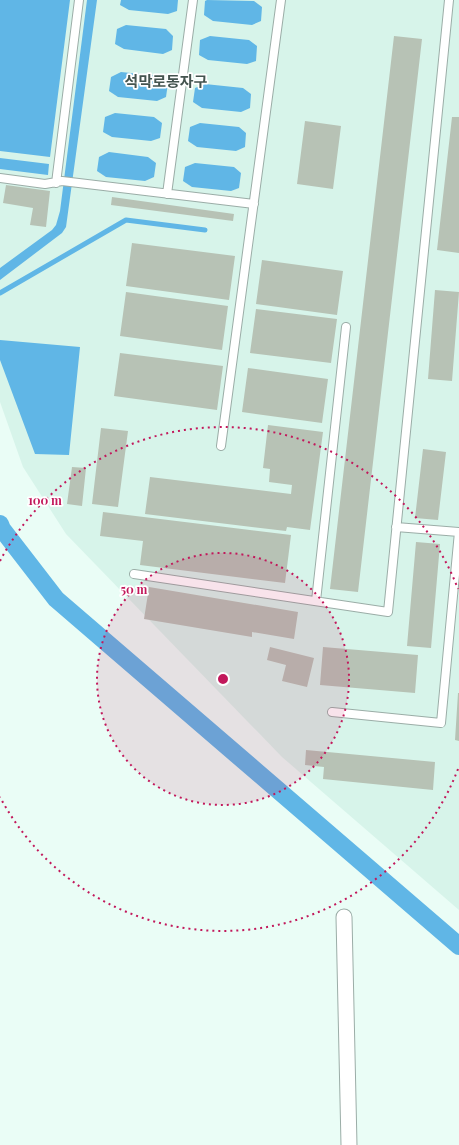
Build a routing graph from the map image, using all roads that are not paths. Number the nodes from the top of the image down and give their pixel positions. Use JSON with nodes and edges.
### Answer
{"nodes":[{"id":1,"x":79,"y":0,"type":"edge"},
{"id":2,"x":193,"y":0,"type":"edge"},
{"id":3,"x":281,"y":0,"type":"edge"},
{"id":4,"x":449,"y":0,"type":"edge"},
{"id":5,"x":0,"y":178,"type":"edge"},
{"id":6,"x":59,"y":182,"type":"junction"},
{"id":7,"x":167,"y":194,"type":"junction"},
{"id":8,"x":254,"y":204,"type":"junction"},
{"id":9,"x":346,"y":327,"type":"dead end"},
{"id":10,"x":221,"y":446,"type":"dead end"},
{"id":11,"x":396,"y":527,"type":"junction"},
{"id":12,"x":134,"y":574,"type":"dead end"},
{"id":13,"x":316,"y":601,"type":"junction"},
{"id":14,"x":332,"y":712,"type":"dead end"},
{"id":15,"x":344,"y":917,"type":"dead end"},
{"id":16,"x":349,"y":1145,"type":"edge"}],
"edges":[{"from":1,"to":6,"type":"lane"},
{"from":2,"to":7,"type":"lane"},
{"from":3,"to":8,"type":"lane"},
{"from":4,"to":11,"type":"lane"},
{"from":5,"to":6,"type":"lane"},
{"from":6,"to":7,"type":"lane"},
{"from":7,"to":8,"type":"lane"},
{"from":8,"to":10,"type":"lane"},
{"from":9,"to":13,"type":"lane"},
{"from":11,"to":13,"type":"lane"},
{"from":11,"to":14,"type":"lane"},
{"from":12,"to":13,"type":"lane"},
{"from":15,"to":16,"type":"street"}]}
